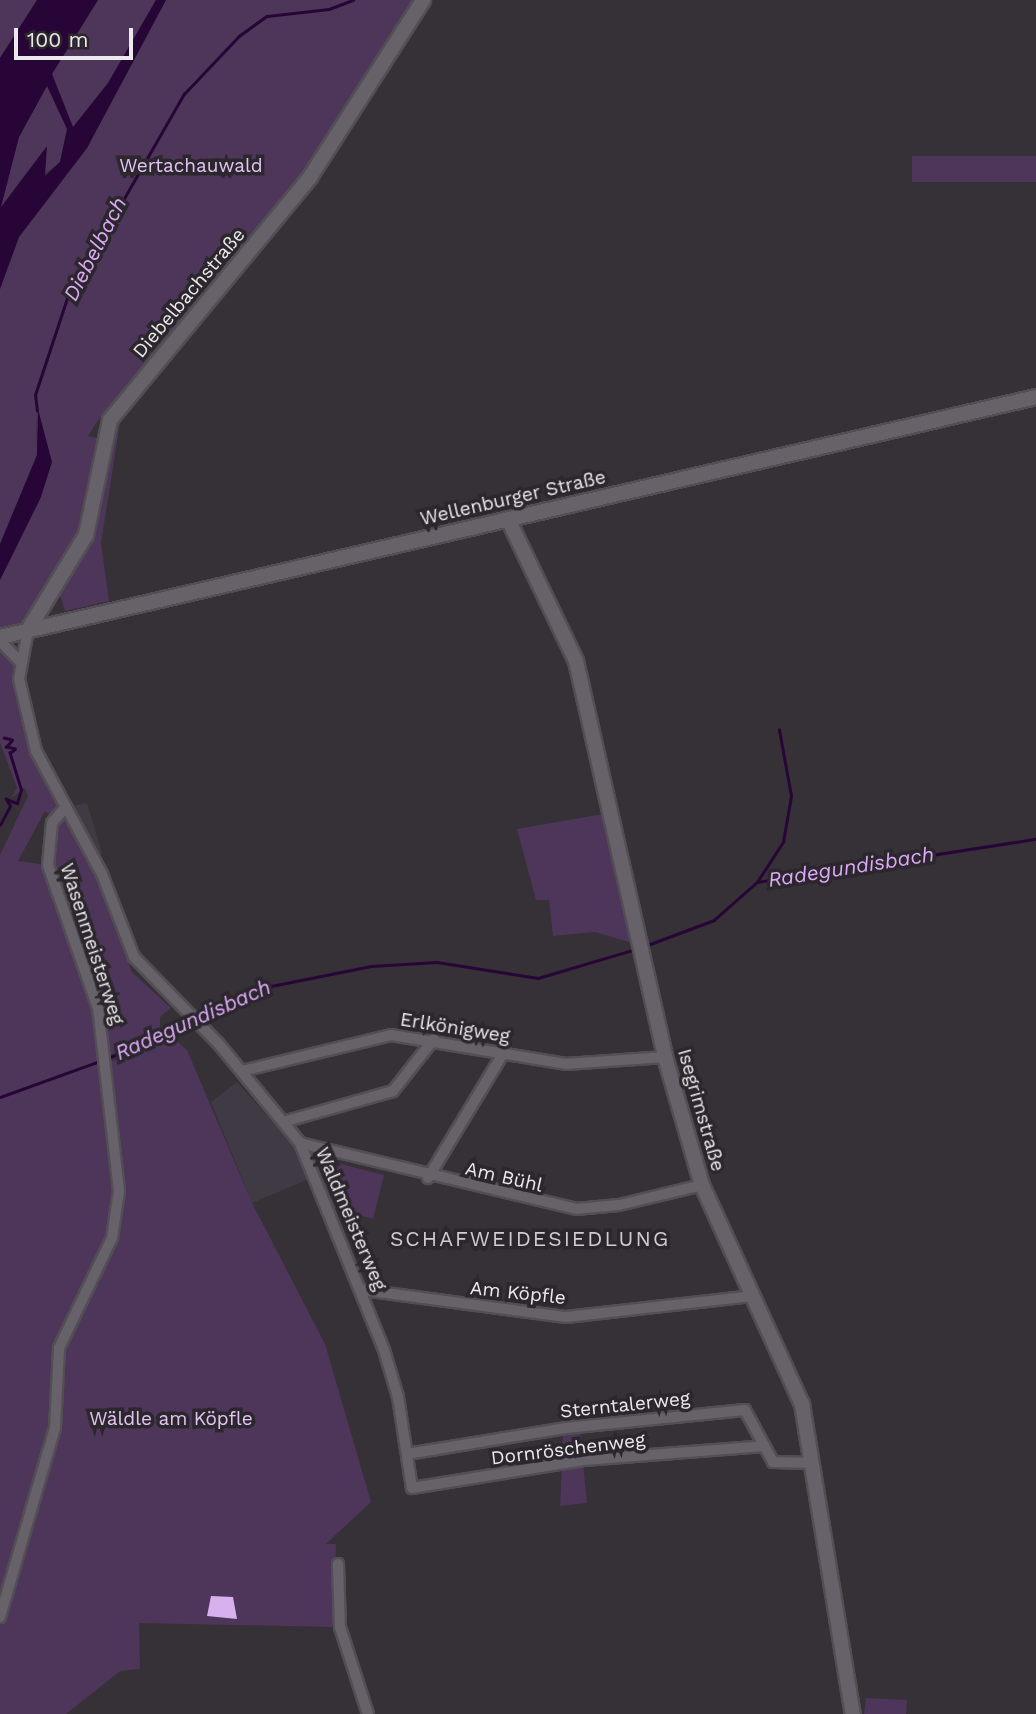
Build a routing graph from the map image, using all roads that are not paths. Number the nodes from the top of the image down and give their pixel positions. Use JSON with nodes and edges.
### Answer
{"nodes":[{"id":1,"x":423,"y":0,"type":"edge"},
{"id":2,"x":1036,"y":397,"type":"edge"},
{"id":3,"x":508,"y":519,"type":"junction"},
{"id":4,"x":48,"y":598,"type":"junction"},
{"id":5,"x":66,"y":621,"type":"junction"},
{"id":6,"x":28,"y":630,"type":"junction"},
{"id":7,"x":0,"y":639,"type":"edge"},
{"id":8,"x":19,"y":661,"type":"junction"},
{"id":9,"x":63,"y":810,"type":"junction"},
{"id":10,"x":434,"y":1039,"type":"junction"},
{"id":11,"x":504,"y":1052,"type":"junction"},
{"id":12,"x":666,"y":1057,"type":"junction"},
{"id":13,"x":243,"y":1071,"type":"junction"},
{"id":14,"x":283,"y":1122,"type":"junction"},
{"id":15,"x":300,"y":1143,"type":"junction"},
{"id":16,"x":428,"y":1178,"type":"junction"},
{"id":17,"x":702,"y":1185,"type":"junction"},
{"id":18,"x":363,"y":1290,"type":"junction"},
{"id":19,"x":752,"y":1296,"type":"junction"},
{"id":20,"x":764,"y":1446,"type":"junction"},
{"id":21,"x":407,"y":1454,"type":"junction"},
{"id":22,"x":813,"y":1462,"type":"junction"},
{"id":23,"x":338,"y":1564,"type":"dead end"},
{"id":24,"x":0,"y":1616,"type":"edge"},
{"id":25,"x":852,"y":1713,"type":"edge"},
{"id":26,"x":368,"y":1714,"type":"edge"}],
"edges":[{"from":1,"to":4,"type":"street","name":"Diebelbachstraße"},
{"from":2,"to":3,"type":"street","name":"Wellenburger Straße"},
{"from":3,"to":5,"type":"street","name":"Wellenburger Straße"},
{"from":3,"to":12,"type":"street","name":"Isegrimstraße"},
{"from":4,"to":5,"type":"street"},
{"from":4,"to":6,"type":"street","name":"Diebelbachstraße"},
{"from":5,"to":6,"type":"street","name":"Wellenburger Straße"},
{"from":6,"to":7,"type":"street","name":"Wellenburger Straße"},
{"from":6,"to":8,"type":"street","name":"Waldmeisterweg"},
{"from":7,"to":8,"type":"street"},
{"from":8,"to":9,"type":"street","name":"Waldmeisterweg"},
{"from":9,"to":13,"type":"street","name":"Waldmeisterweg"},
{"from":9,"to":24,"type":"street","name":"Wasenmeisterweg"},
{"from":10,"to":11,"type":"street","name":"Erlkönigweg"},
{"from":10,"to":13,"type":"street","name":"Erlkönigweg"},
{"from":10,"to":14,"type":"street"},
{"from":11,"to":12,"type":"street","name":"Erlkönigweg"},
{"from":11,"to":16,"type":"street"},
{"from":12,"to":17,"type":"street","name":"Isegrimstraße"},
{"from":13,"to":14,"type":"street","name":"Waldmeisterweg"},
{"from":14,"to":15,"type":"street","name":"Waldmeisterweg"},
{"from":15,"to":16,"type":"street","name":"Am Bühl"},
{"from":15,"to":18,"type":"street","name":"Waldmeisterweg"},
{"from":16,"to":17,"type":"street","name":"Am Bühl"},
{"from":17,"to":19,"type":"street","name":"Isegrimstraße"},
{"from":18,"to":19,"type":"street","name":"Am Köpfle"},
{"from":18,"to":21,"type":"street","name":"Waldmeisterweg"},
{"from":19,"to":22,"type":"street","name":"Isegrimstraße"},
{"from":20,"to":21,"type":"street","name":"Sterntalerweg"},
{"from":20,"to":21,"type":"street","name":"Dornröschenweg"},
{"from":20,"to":22,"type":"street","name":"Sterntalerweg"},
{"from":22,"to":25,"type":"street","name":"Isegrimstraße"},
{"from":23,"to":26,"type":"street"}]}
